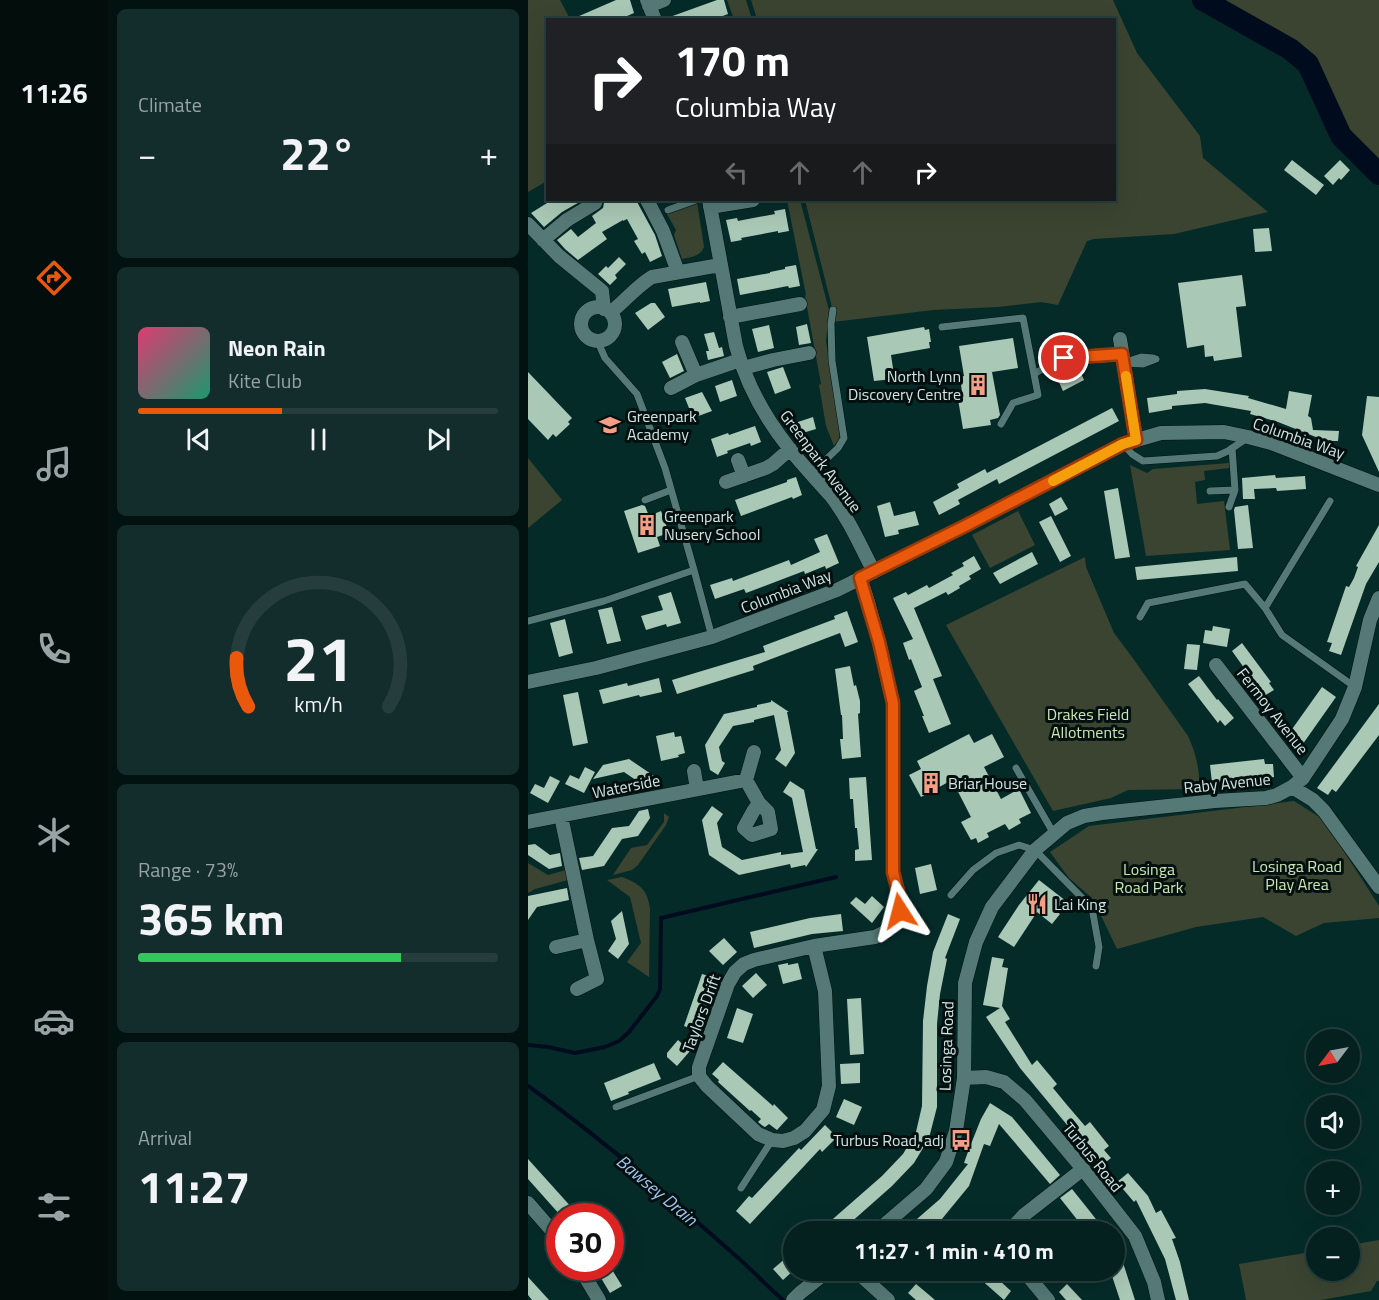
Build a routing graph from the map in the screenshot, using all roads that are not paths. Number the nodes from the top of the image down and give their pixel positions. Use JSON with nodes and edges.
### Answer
{"nodes":[{"id":1,"x":664,"y":0,"type":"edge"},
{"id":2,"x":648,"y":3,"type":"edge"},
{"id":3,"x":654,"y":18,"type":"edge"},
{"id":4,"x":648,"y":201,"type":"edge"},
{"id":5,"x":693,"y":201,"type":"edge"},
{"id":6,"x":738,"y":201,"type":"edge"},
{"id":7,"x":595,"y":203,"type":"dead end"},
{"id":8,"x":709,"y":203,"type":"edge"},
{"id":9,"x":668,"y":210,"type":"dead end"},
{"id":10,"x":528,"y":224,"type":"edge"},
{"id":11,"x":543,"y":240,"type":"junction"},
{"id":12,"x":720,"y":265,"type":"junction"},
{"id":13,"x":678,"y":272,"type":"junction"},
{"id":14,"x":800,"y":304,"type":"dead end"},
{"id":15,"x":833,"y":309,"type":"dead end"},
{"id":16,"x":608,"y":310,"type":"junction"},
{"id":17,"x":730,"y":317,"type":"junction"},
{"id":18,"x":942,"y":327,"type":"dead end"},
{"id":19,"x":1120,"y":339,"type":"dead end"},
{"id":20,"x":598,"y":342,"type":"junction"},
{"id":21,"x":682,"y":342,"type":"dead end"},
{"id":22,"x":809,"y":353,"type":"dead end"},
{"id":23,"x":1123,"y":358,"type":"junction"},
{"id":24,"x":742,"y":364,"type":"junction"},
{"id":25,"x":1040,"y":371,"type":"junction"},
{"id":26,"x":696,"y":375,"type":"junction"},
{"id":27,"x":671,"y":388,"type":"dead end"},
{"id":28,"x":1001,"y":424,"type":"dead end"},
{"id":29,"x":1248,"y":437,"type":"junction"},
{"id":30,"x":1130,"y":442,"type":"junction"},
{"id":31,"x":1232,"y":448,"type":"junction"},
{"id":32,"x":790,"y":450,"type":"junction"},
{"id":33,"x":738,"y":460,"type":"dead end"},
{"id":34,"x":811,"y":474,"type":"junction"},
{"id":35,"x":744,"y":476,"type":"junction"},
{"id":36,"x":726,"y":482,"type":"dead end"},
{"id":37,"x":1379,"y":485,"type":"edge"},
{"id":38,"x":671,"y":490,"type":"junction"},
{"id":39,"x":1235,"y":490,"type":"junction"},
{"id":40,"x":1210,"y":491,"type":"dead end"},
{"id":41,"x":645,"y":500,"type":"dead end"},
{"id":42,"x":1330,"y":501,"type":"dead end"},
{"id":43,"x":1229,"y":507,"type":"dead end"},
{"id":44,"x":694,"y":570,"type":"junction"},
{"id":45,"x":874,"y":572,"type":"junction"},
{"id":46,"x":860,"y":578,"type":"junction"},
{"id":47,"x":1379,"y":598,"type":"edge"},
{"id":48,"x":1265,"y":608,"type":"junction"},
{"id":49,"x":1140,"y":617,"type":"dead end"},
{"id":50,"x":528,"y":621,"type":"edge"},
{"id":51,"x":1374,"y":623,"type":"edge"},
{"id":52,"x":712,"y":637,"type":"junction"},
{"id":53,"x":1216,"y":665,"type":"dead end"},
{"id":54,"x":528,"y":682,"type":"edge"},
{"id":55,"x":1355,"y":687,"type":"junction"},
{"id":56,"x":754,"y":752,"type":"dead end"},
{"id":57,"x":1017,"y":768,"type":"dead end"},
{"id":58,"x":694,"y":771,"type":"dead end"},
{"id":59,"x":746,"y":780,"type":"junction"},
{"id":60,"x":1298,"y":783,"type":"junction"},
{"id":61,"x":697,"y":789,"type":"junction"},
{"id":62,"x":759,"y":803,"type":"dead end"},
{"id":63,"x":561,"y":816,"type":"junction"},
{"id":64,"x":528,"y":822,"type":"edge"},
{"id":65,"x":1054,"y":834,"type":"junction"},
{"id":66,"x":1035,"y":850,"type":"junction"},
{"id":67,"x":1379,"y":887,"type":"edge"},
{"id":68,"x":951,"y":895,"type":"dead end"},
{"id":69,"x":587,"y":940,"type":"junction"},
{"id":70,"x":556,"y":946,"type":"dead end"},
{"id":71,"x":814,"y":946,"type":"junction"},
{"id":72,"x":1096,"y":966,"type":"dead end"},
{"id":73,"x":577,"y":989,"type":"dead end"},
{"id":74,"x":699,"y":1076,"type":"junction"},
{"id":75,"x":964,"y":1078,"type":"junction"},
{"id":76,"x":616,"y":1107,"type":"dead end"},
{"id":77,"x":772,"y":1140,"type":"junction"},
{"id":78,"x":1083,"y":1169,"type":"junction"},
{"id":79,"x":741,"y":1188,"type":"dead end"},
{"id":80,"x":528,"y":1203,"type":"edge"},
{"id":81,"x":889,"y":1221,"type":"edge"},
{"id":82,"x":1018,"y":1221,"type":"edge"},
{"id":83,"x":546,"y":1224,"type":"edge"},
{"id":84,"x":587,"y":1281,"type":"edge"},
{"id":85,"x":816,"y":1281,"type":"edge"},
{"id":86,"x":867,"y":1281,"type":"edge"},
{"id":87,"x":1032,"y":1281,"type":"edge"},
{"id":88,"x":797,"y":1297,"type":"edge"},
{"id":89,"x":599,"y":1300,"type":"edge"},
{"id":90,"x":888,"y":1300,"type":"edge"},
{"id":91,"x":1048,"y":1300,"type":"edge"},
{"id":92,"x":1158,"y":1300,"type":"edge"}],
"edges":[{"from":1,"to":2,"type":"street"},
{"from":2,"to":3,"type":"street"},
{"from":4,"to":13,"type":"street"},
{"from":5,"to":9,"type":"lane"},
{"from":6,"to":8,"type":"street"},
{"from":7,"to":11,"type":"street"},
{"from":8,"to":12,"type":"street","name":"Greenpark Avenue"},
{"from":10,"to":11,"type":"street"},
{"from":11,"to":16,"type":"street"},
{"from":12,"to":13,"type":"street"},
{"from":12,"to":17,"type":"street","name":"Greenpark Avenue"},
{"from":13,"to":16,"type":"street"},
{"from":14,"to":17,"type":"street"},
{"from":15,"to":34,"type":"lane"},
{"from":16,"to":20,"type":"street"},
{"from":16,"to":20,"type":"street"},
{"from":17,"to":24,"type":"street","name":"Greenpark Avenue"},
{"from":18,"to":25,"type":"lane"},
{"from":19,"to":23,"type":"street"},
{"from":20,"to":38,"type":"lane"},
{"from":21,"to":26,"type":"street"},
{"from":22,"to":24,"type":"street"},
{"from":23,"to":25,"type":"street"},
{"from":23,"to":30,"type":"street"},
{"from":24,"to":26,"type":"street"},
{"from":24,"to":32,"type":"street","name":"Greenpark Avenue"},
{"from":25,"to":28,"type":"lane"},
{"from":26,"to":27,"type":"street"},
{"from":29,"to":30,"type":"street","name":"Columbia Way"},
{"from":29,"to":31,"type":"lane"},
{"from":29,"to":37,"type":"street","name":"Columbia Way"},
{"from":30,"to":31,"type":"lane"},
{"from":30,"to":45,"type":"street","name":"Columbia Way"},
{"from":31,"to":39,"type":"lane"},
{"from":32,"to":34,"type":"street","name":"Greenpark Avenue"},
{"from":32,"to":35,"type":"street"},
{"from":33,"to":35,"type":"street"},
{"from":34,"to":45,"type":"street","name":"Greenpark Avenue"},
{"from":35,"to":36,"type":"street"},
{"from":38,"to":41,"type":"lane"},
{"from":38,"to":44,"type":"lane"},
{"from":39,"to":40,"type":"lane"},
{"from":39,"to":43,"type":"lane"},
{"from":42,"to":48,"type":"lane"},
{"from":44,"to":50,"type":"lane"},
{"from":44,"to":52,"type":"lane"},
{"from":45,"to":46,"type":"street","name":"Columbia Way"},
{"from":46,"to":52,"type":"street","name":"Columbia Way"},
{"from":46,"to":71,"type":"street","name":"Taylors Drift"},
{"from":47,"to":51,"type":"street"},
{"from":48,"to":49,"type":"lane"},
{"from":48,"to":55,"type":"lane"},
{"from":51,"to":55,"type":"street"},
{"from":52,"to":54,"type":"street","name":"Columbia Way"},
{"from":53,"to":60,"type":"street","name":"Fermoy Avenue"},
{"from":55,"to":60,"type":"street"},
{"from":56,"to":59,"type":"street"},
{"from":57,"to":65,"type":"lane"},
{"from":58,"to":61,"type":"street"},
{"from":59,"to":61,"type":"street","name":"Waterside"},
{"from":59,"to":62,"type":"street"},
{"from":60,"to":65,"type":"street","name":"Raby Avenue"},
{"from":60,"to":67,"type":"street","name":"Fermoy Avenue"},
{"from":61,"to":63,"type":"street","name":"Waterside"},
{"from":63,"to":64,"type":"street","name":"Waterside"},
{"from":63,"to":69,"type":"street"},
{"from":65,"to":66,"type":"street","name":"Raby Avenue"},
{"from":66,"to":68,"type":"lane"},
{"from":66,"to":72,"type":"lane"},
{"from":66,"to":75,"type":"street","name":"Losinga Road"},
{"from":69,"to":70,"type":"street"},
{"from":69,"to":73,"type":"street"},
{"from":71,"to":74,"type":"street","name":"Taylors Drift"},
{"from":71,"to":77,"type":"street"},
{"from":74,"to":76,"type":"lane"},
{"from":74,"to":77,"type":"street","name":"Taylors Drift"},
{"from":75,"to":78,"type":"street","name":"Turbus Road"},
{"from":75,"to":81,"type":"street","name":"Losinga Road"},
{"from":77,"to":79,"type":"lane"},
{"from":78,"to":82,"type":"street"},
{"from":78,"to":92,"type":"street","name":"Turbus Road"},
{"from":80,"to":83,"type":"street"},
{"from":84,"to":89,"type":"street"},
{"from":85,"to":88,"type":"street"},
{"from":86,"to":90,"type":"street"},
{"from":87,"to":91,"type":"street"}]}
